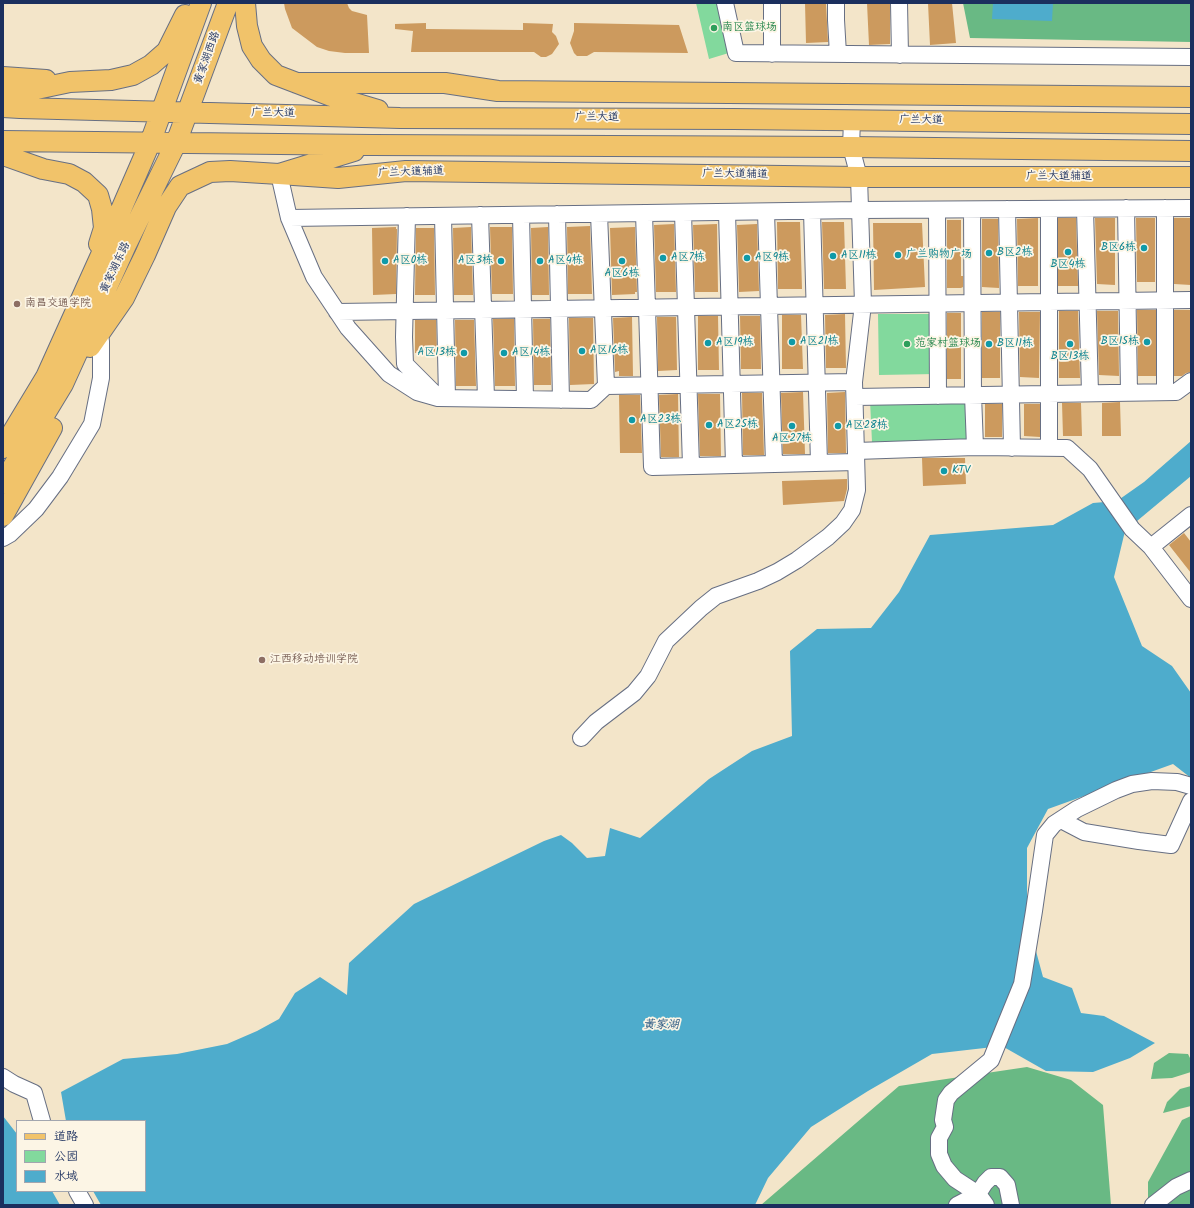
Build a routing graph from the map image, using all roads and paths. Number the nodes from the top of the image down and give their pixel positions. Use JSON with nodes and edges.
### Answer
{"nodes":[{"id":1,"x":192,"y":3,"type":"edge"},
{"id":2,"x":201,"y":3,"type":"edge"},
{"id":3,"x":228,"y":3,"type":"edge"},
{"id":4,"x":245,"y":3,"type":"edge"},
{"id":5,"x":725,"y":3,"type":"edge"},
{"id":6,"x":772,"y":3,"type":"edge"},
{"id":7,"x":836,"y":3,"type":"edge"},
{"id":8,"x":898,"y":3,"type":"edge"},
{"id":9,"x":772,"y":54,"type":"junction"},
{"id":10,"x":838,"y":54,"type":"junction"},
{"id":11,"x":900,"y":55,"type":"junction"},
{"id":12,"x":1191,"y":57,"type":"edge"},
{"id":13,"x":3,"y":77,"type":"edge"},
{"id":14,"x":70,"y":82,"type":"junction"},
{"id":15,"x":297,"y":83,"type":"junction"},
{"id":16,"x":3,"y":96,"type":"edge"},
{"id":17,"x":1191,"y":97,"type":"edge"},
{"id":18,"x":3,"y":107,"type":"edge"},
{"id":19,"x":162,"y":111,"type":"junction"},
{"id":20,"x":188,"y":112,"type":"junction"},
{"id":21,"x":400,"y":118,"type":"junction"},
{"id":22,"x":852,"y":120,"type":"junction"},
{"id":23,"x":1191,"y":124,"type":"edge"},
{"id":24,"x":3,"y":141,"type":"edge"},
{"id":25,"x":150,"y":143,"type":"junction"},
{"id":26,"x":176,"y":143,"type":"junction"},
{"id":27,"x":372,"y":145,"type":"junction"},
{"id":28,"x":851,"y":147,"type":"junction"},
{"id":29,"x":1191,"y":151,"type":"edge"},
{"id":30,"x":3,"y":155,"type":"edge"},
{"id":31,"x":43,"y":168,"type":"junction"},
{"id":32,"x":3,"y":169,"type":"edge"},
{"id":33,"x":279,"y":174,"type":"junction"},
{"id":34,"x":859,"y":177,"type":"junction"},
{"id":35,"x":1191,"y":177,"type":"edge"},
{"id":36,"x":1126,"y":208,"type":"junction"},
{"id":37,"x":1165,"y":208,"type":"junction"},
{"id":38,"x":1191,"y":208,"type":"edge"},
{"id":39,"x":1007,"y":209,"type":"junction"},
{"id":40,"x":1049,"y":209,"type":"junction"},
{"id":41,"x":1085,"y":209,"type":"junction"},
{"id":42,"x":860,"y":210,"type":"junction"},
{"id":43,"x":937,"y":210,"type":"junction"},
{"id":44,"x":972,"y":210,"type":"junction"},
{"id":45,"x":812,"y":211,"type":"junction"},
{"id":46,"x":727,"y":212,"type":"junction"},
{"id":47,"x":766,"y":212,"type":"junction"},
{"id":48,"x":644,"y":213,"type":"junction"},
{"id":49,"x":683,"y":213,"type":"junction"},
{"id":50,"x":556,"y":214,"type":"junction"},
{"id":51,"x":599,"y":214,"type":"junction"},
{"id":52,"x":480,"y":215,"type":"junction"},
{"id":53,"x":521,"y":215,"type":"junction"},
{"id":54,"x":407,"y":216,"type":"junction"},
{"id":55,"x":443,"y":216,"type":"junction"},
{"id":56,"x":289,"y":218,"type":"junction"},
{"id":57,"x":84,"y":294,"type":"junction"},
{"id":58,"x":124,"y":298,"type":"junction"},
{"id":59,"x":1127,"y":300,"type":"junction"},
{"id":60,"x":1166,"y":300,"type":"junction"},
{"id":61,"x":1191,"y":300,"type":"edge"},
{"id":62,"x":1088,"y":301,"type":"junction"},
{"id":63,"x":973,"y":302,"type":"junction"},
{"id":64,"x":1009,"y":302,"type":"junction"},
{"id":65,"x":1049,"y":302,"type":"junction"},
{"id":66,"x":937,"y":303,"type":"junction"},
{"id":67,"x":815,"y":304,"type":"junction"},
{"id":68,"x":863,"y":304,"type":"junction"},
{"id":69,"x":769,"y":305,"type":"junction"},
{"id":70,"x":686,"y":306,"type":"junction"},
{"id":71,"x":730,"y":306,"type":"junction"},
{"id":72,"x":647,"y":307,"type":"junction"},
{"id":73,"x":558,"y":308,"type":"junction"},
{"id":74,"x":603,"y":308,"type":"junction"},
{"id":75,"x":483,"y":309,"type":"junction"},
{"id":76,"x":523,"y":309,"type":"junction"},
{"id":77,"x":405,"y":310,"type":"junction"},
{"id":78,"x":445,"y":310,"type":"junction"},
{"id":79,"x":337,"y":312,"type":"junction"},
{"id":80,"x":100,"y":341,"type":"junction"},
{"id":81,"x":1191,"y":381,"type":"edge"},
{"id":82,"x":772,"y":383,"type":"junction"},
{"id":83,"x":816,"y":383,"type":"junction"},
{"id":84,"x":63,"y":384,"type":"junction"},
{"id":85,"x":689,"y":384,"type":"junction"},
{"id":86,"x":732,"y":384,"type":"junction"},
{"id":87,"x":649,"y":385,"type":"junction"},
{"id":88,"x":606,"y":386,"type":"junction"},
{"id":89,"x":854,"y":389,"type":"junction"},
{"id":90,"x":1129,"y":392,"type":"junction"},
{"id":91,"x":1165,"y":392,"type":"junction"},
{"id":92,"x":1090,"y":393,"type":"junction"},
{"id":93,"x":1011,"y":394,"type":"junction"},
{"id":94,"x":1050,"y":394,"type":"junction"},
{"id":95,"x":973,"y":395,"type":"junction"},
{"id":96,"x":938,"y":396,"type":"junction"},
{"id":97,"x":442,"y":398,"type":"junction"},
{"id":98,"x":486,"y":398,"type":"junction"},
{"id":99,"x":525,"y":399,"type":"junction"},
{"id":100,"x":561,"y":400,"type":"junction"},
{"id":101,"x":976,"y":447,"type":"junction"},
{"id":102,"x":3,"y":448,"type":"edge"},
{"id":103,"x":1012,"y":448,"type":"junction"},
{"id":104,"x":1049,"y":448,"type":"junction"},
{"id":105,"x":856,"y":457,"type":"junction"},
{"id":106,"x":819,"y":463,"type":"junction"},
{"id":107,"x":774,"y":464,"type":"junction"},
{"id":108,"x":734,"y":465,"type":"junction"},
{"id":109,"x":691,"y":466,"type":"junction"},
{"id":110,"x":3,"y":483,"type":"edge"},
{"id":111,"x":3,"y":516,"type":"edge"},
{"id":112,"x":1189,"y":522,"type":"edge"},
{"id":113,"x":3,"y":538,"type":"edge"},
{"id":114,"x":1151,"y":547,"type":"junction"},
{"id":115,"x":1191,"y":599,"type":"edge"},
{"id":116,"x":581,"y":738,"type":"dead end"},
{"id":117,"x":1191,"y":786,"type":"edge"},
{"id":118,"x":1191,"y":800,"type":"edge"},
{"id":119,"x":1060,"y":820,"type":"junction"},
{"id":120,"x":3,"y":1078,"type":"edge"},
{"id":121,"x":42,"y":1120,"type":"edge"},
{"id":122,"x":1191,"y":1180,"type":"edge"},
{"id":123,"x":78,"y":1192,"type":"edge"},
{"id":124,"x":982,"y":1199,"type":"edge"},
{"id":125,"x":84,"y":1205,"type":"edge"},
{"id":126,"x":957,"y":1205,"type":"edge"},
{"id":127,"x":1011,"y":1205,"type":"edge"},
{"id":128,"x":1153,"y":1205,"type":"edge"}],
"edges":[{"from":1,"to":14,"type":"main road"},
{"from":2,"to":19,"type":"main road"},
{"from":3,"to":20,"type":"main road","name":"黄家湖西路"},
{"from":4,"to":15,"type":"main road"},
{"from":5,"to":9,"type":"street"},
{"from":6,"to":9,"type":"street"},
{"from":7,"to":10,"type":"street"},
{"from":8,"to":11,"type":"street"},
{"from":9,"to":10,"type":"street"},
{"from":10,"to":11,"type":"street"},
{"from":11,"to":12,"type":"street"},
{"from":13,"to":14,"type":"main road"},
{"from":14,"to":16,"type":"main road"},
{"from":15,"to":17,"type":"main road"},
{"from":15,"to":21,"type":"main road"},
{"from":18,"to":19,"type":"main road","name":"广兰大道"},
{"from":19,"to":20,"type":"main road","name":"广兰大道"},
{"from":19,"to":25,"type":"main road","name":"黄家湖东路"},
{"from":20,"to":21,"type":"main road","name":"广兰大道"},
{"from":20,"to":26,"type":"main road","name":"黄家湖东路"},
{"from":21,"to":22,"type":"main road","name":"广兰大道"},
{"from":22,"to":23,"type":"main road","name":"广兰大道"},
{"from":22,"to":28,"type":"street"},
{"from":24,"to":25,"type":"main road"},
{"from":25,"to":26,"type":"main road"},
{"from":25,"to":57,"type":"main road","name":"黄家湖东路"},
{"from":26,"to":27,"type":"main road"},
{"from":26,"to":84,"type":"main road","name":"黄家湖东路"},
{"from":27,"to":28,"type":"main road"},
{"from":27,"to":33,"type":"main road"},
{"from":28,"to":29,"type":"main road"},
{"from":28,"to":34,"type":"street"},
{"from":30,"to":31,"type":"main road"},
{"from":31,"to":32,"type":"main road"},
{"from":31,"to":57,"type":"main road"},
{"from":33,"to":34,"type":"main road","name":"广兰大道辅道"},
{"from":33,"to":56,"type":"street"},
{"from":33,"to":58,"type":"main road","name":"广兰大道辅道"},
{"from":34,"to":35,"type":"main road","name":"广兰大道辅道"},
{"from":34,"to":42,"type":"street"},
{"from":36,"to":37,"type":"street"},
{"from":36,"to":41,"type":"street"},
{"from":36,"to":59,"type":"street"},
{"from":37,"to":38,"type":"street"},
{"from":37,"to":60,"type":"street"},
{"from":39,"to":40,"type":"street"},
{"from":39,"to":44,"type":"street"},
{"from":39,"to":64,"type":"street"},
{"from":40,"to":41,"type":"street"},
{"from":40,"to":65,"type":"street"},
{"from":41,"to":62,"type":"street"},
{"from":42,"to":43,"type":"street"},
{"from":42,"to":45,"type":"street"},
{"from":42,"to":68,"type":"street"},
{"from":43,"to":44,"type":"street"},
{"from":43,"to":66,"type":"street"},
{"from":44,"to":63,"type":"street"},
{"from":45,"to":47,"type":"street"},
{"from":45,"to":67,"type":"street"},
{"from":46,"to":47,"type":"street"},
{"from":46,"to":49,"type":"street"},
{"from":46,"to":71,"type":"street"},
{"from":47,"to":69,"type":"street"},
{"from":48,"to":49,"type":"street"},
{"from":48,"to":51,"type":"street"},
{"from":48,"to":72,"type":"street"},
{"from":49,"to":70,"type":"street"},
{"from":50,"to":51,"type":"street"},
{"from":50,"to":53,"type":"street"},
{"from":50,"to":73,"type":"street"},
{"from":51,"to":74,"type":"street"},
{"from":52,"to":53,"type":"street"},
{"from":52,"to":55,"type":"street"},
{"from":52,"to":75,"type":"street"},
{"from":53,"to":76,"type":"street"},
{"from":54,"to":55,"type":"street"},
{"from":54,"to":56,"type":"street"},
{"from":54,"to":77,"type":"street"},
{"from":55,"to":78,"type":"street"},
{"from":56,"to":79,"type":"street"},
{"from":57,"to":102,"type":"main road","name":"黄家湖东路"},
{"from":58,"to":80,"type":"main road"},
{"from":58,"to":84,"type":"main road"},
{"from":59,"to":60,"type":"street"},
{"from":59,"to":62,"type":"street"},
{"from":59,"to":90,"type":"street"},
{"from":60,"to":61,"type":"street"},
{"from":60,"to":91,"type":"street"},
{"from":62,"to":65,"type":"street"},
{"from":62,"to":92,"type":"street"},
{"from":63,"to":64,"type":"street"},
{"from":63,"to":66,"type":"street"},
{"from":63,"to":95,"type":"street"},
{"from":64,"to":65,"type":"street"},
{"from":64,"to":93,"type":"street"},
{"from":65,"to":94,"type":"street"},
{"from":66,"to":68,"type":"street"},
{"from":66,"to":96,"type":"street"},
{"from":67,"to":68,"type":"street"},
{"from":67,"to":69,"type":"street"},
{"from":67,"to":83,"type":"street"},
{"from":68,"to":89,"type":"street"},
{"from":69,"to":71,"type":"street"},
{"from":69,"to":82,"type":"street"},
{"from":70,"to":71,"type":"street"},
{"from":70,"to":72,"type":"street"},
{"from":70,"to":85,"type":"street"},
{"from":71,"to":86,"type":"street"},
{"from":72,"to":74,"type":"street"},
{"from":72,"to":87,"type":"street"},
{"from":73,"to":74,"type":"street"},
{"from":73,"to":76,"type":"street"},
{"from":73,"to":100,"type":"street"},
{"from":74,"to":88,"type":"street"},
{"from":75,"to":76,"type":"street"},
{"from":75,"to":78,"type":"street"},
{"from":75,"to":98,"type":"street"},
{"from":76,"to":99,"type":"street"},
{"from":77,"to":78,"type":"street"},
{"from":77,"to":79,"type":"street"},
{"from":77,"to":97,"type":"street"},
{"from":78,"to":97,"type":"street"},
{"from":79,"to":97,"type":"street"},
{"from":80,"to":111,"type":"main road"},
{"from":80,"to":113,"type":"street"},
{"from":81,"to":91,"type":"street"},
{"from":82,"to":83,"type":"street"},
{"from":82,"to":86,"type":"street"},
{"from":82,"to":107,"type":"street"},
{"from":83,"to":89,"type":"street"},
{"from":83,"to":106,"type":"street"},
{"from":84,"to":110,"type":"main road","name":"黄家湖东路"},
{"from":85,"to":86,"type":"street"},
{"from":85,"to":87,"type":"street"},
{"from":85,"to":109,"type":"street"},
{"from":86,"to":108,"type":"street"},
{"from":87,"to":88,"type":"street"},
{"from":87,"to":109,"type":"street"},
{"from":88,"to":100,"type":"street"},
{"from":89,"to":96,"type":"street"},
{"from":89,"to":105,"type":"street"},
{"from":90,"to":91,"type":"street"},
{"from":90,"to":92,"type":"street"},
{"from":92,"to":94,"type":"street"},
{"from":93,"to":94,"type":"street"},
{"from":93,"to":95,"type":"street"},
{"from":93,"to":103,"type":"street"},
{"from":94,"to":104,"type":"street"},
{"from":95,"to":96,"type":"street"},
{"from":95,"to":101,"type":"street"},
{"from":97,"to":98,"type":"street"},
{"from":98,"to":99,"type":"street"},
{"from":99,"to":100,"type":"street"},
{"from":101,"to":103,"type":"street"},
{"from":101,"to":105,"type":"street"},
{"from":103,"to":104,"type":"street"},
{"from":104,"to":114,"type":"street"},
{"from":105,"to":106,"type":"street"},
{"from":105,"to":116,"type":"street"},
{"from":106,"to":107,"type":"street"},
{"from":107,"to":108,"type":"street"},
{"from":108,"to":109,"type":"street"},
{"from":112,"to":114,"type":"street"},
{"from":114,"to":115,"type":"street"},
{"from":117,"to":119,"type":"street"},
{"from":118,"to":119,"type":"street"},
{"from":119,"to":124,"type":"street"},
{"from":120,"to":121,"type":"street"},
{"from":122,"to":128,"type":"street"},
{"from":123,"to":125,"type":"street"},
{"from":124,"to":126,"type":"street"},
{"from":124,"to":127,"type":"street"}]}
